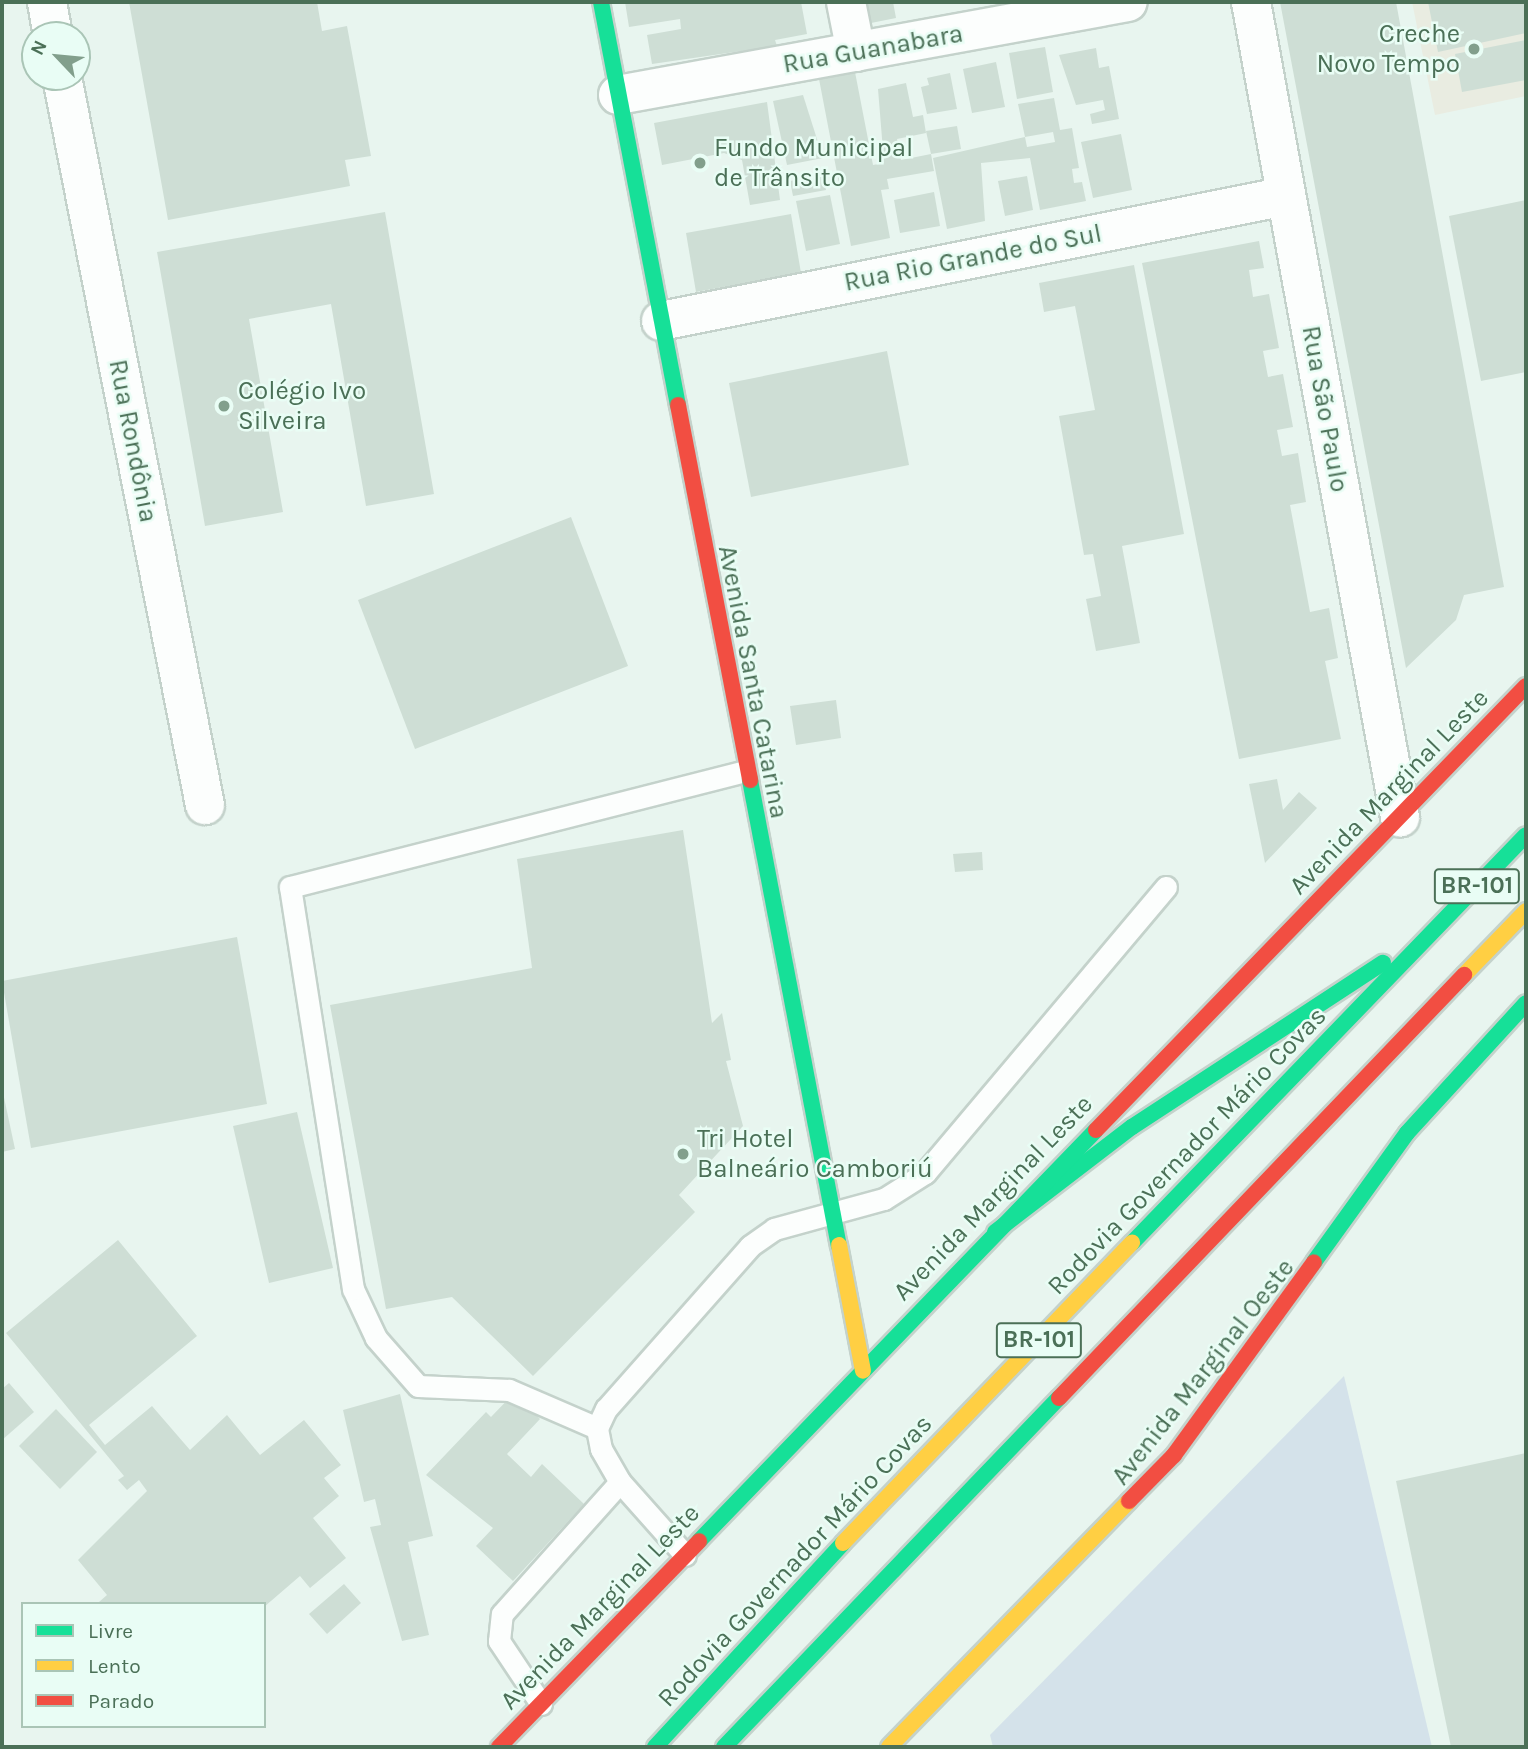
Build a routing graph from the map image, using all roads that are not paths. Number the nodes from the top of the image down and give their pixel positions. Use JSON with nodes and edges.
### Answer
{"nodes":[{"id":1,"x":47,"y":2,"type":"edge"},
{"id":2,"x":600,"y":2,"type":"edge"},
{"id":3,"x":846,"y":2,"type":"edge"},
{"id":4,"x":1129,"y":2,"type":"edge"},
{"id":5,"x":1251,"y":2,"type":"edge"},
{"id":6,"x":51,"y":21,"type":"edge"},
{"id":7,"x":856,"y":52,"type":"junction"},
{"id":8,"x":65,"y":91,"type":"edge"},
{"id":9,"x":618,"y":95,"type":"junction"},
{"id":10,"x":1286,"y":196,"type":"junction"},
{"id":11,"x":661,"y":321,"type":"junction"},
{"id":12,"x":1526,"y":686,"type":"edge"},
{"id":13,"x":745,"y":771,"type":"junction"},
{"id":14,"x":205,"y":805,"type":"dead end"},
{"id":15,"x":1400,"y":817,"type":"junction"},
{"id":16,"x":1526,"y":835,"type":"edge"},
{"id":17,"x":1166,"y":887,"type":"dead end"},
{"id":18,"x":1526,"y":911,"type":"edge"},
{"id":19,"x":1427,"y":936,"type":"junction"},
{"id":20,"x":1526,"y":1003,"type":"edge"},
{"id":21,"x":828,"y":1214,"type":"junction"},
{"id":22,"x":995,"y":1232,"type":"junction"},
{"id":23,"x":863,"y":1371,"type":"junction"},
{"id":24,"x":597,"y":1428,"type":"junction"},
{"id":25,"x":620,"y":1482,"type":"junction"},
{"id":26,"x":685,"y":1555,"type":"junction"},
{"id":27,"x":541,"y":1704,"type":"junction"},
{"id":28,"x":499,"y":1747,"type":"edge"},
{"id":29,"x":655,"y":1747,"type":"edge"},
{"id":30,"x":724,"y":1747,"type":"edge"},
{"id":31,"x":889,"y":1747,"type":"edge"}],
"edges":[{"from":1,"to":6,"type":"street"},
{"from":2,"to":9,"type":"main road","name":"Avenida Santa Catarina"},
{"from":3,"to":7,"type":"street"},
{"from":4,"to":7,"type":"street","name":"Rua Guanabara"},
{"from":5,"to":10,"type":"street","name":"Rua São Paulo"},
{"from":7,"to":9,"type":"street","name":"Rua Guanabara"},
{"from":8,"to":14,"type":"street","name":"Rua Rondônia"},
{"from":9,"to":11,"type":"main road","name":"Avenida Santa Catarina"},
{"from":10,"to":11,"type":"street","name":"Rua Rio Grande do Sul"},
{"from":10,"to":15,"type":"street","name":"Rua São Paulo"},
{"from":11,"to":13,"type":"main road","name":"Avenida Santa Catarina"},
{"from":12,"to":15,"type":"main road","name":"Avenida Marginal Leste"},
{"from":13,"to":21,"type":"main road","name":"Avenida Santa Catarina"},
{"from":13,"to":24,"type":"lane"},
{"from":15,"to":22,"type":"main road","name":"Avenida Marginal Leste"},
{"from":16,"to":19,"type":"main road","name":"Rodovia Governador Mário Covas","number":"BR-101"},
{"from":17,"to":21,"type":"lane"},
{"from":18,"to":30,"type":"main road","number":"BR-101"},
{"from":19,"to":22,"type":"main road"},
{"from":19,"to":29,"type":"main road","name":"Rodovia Governador Mário Covas","number":"BR-101"},
{"from":20,"to":31,"type":"main road","name":"Avenida Marginal Oeste"},
{"from":21,"to":23,"type":"main road","name":"Avenida Santa Catarina"},
{"from":21,"to":24,"type":"lane"},
{"from":22,"to":23,"type":"main road","name":"Avenida Marginal Leste"},
{"from":23,"to":26,"type":"main road","name":"Avenida Marginal Leste"},
{"from":24,"to":25,"type":"lane"},
{"from":25,"to":26,"type":"lane"},
{"from":25,"to":27,"type":"lane"},
{"from":26,"to":27,"type":"main road","name":"Avenida Marginal Leste"},
{"from":27,"to":28,"type":"main road","name":"Avenida Marginal Leste"}]}
